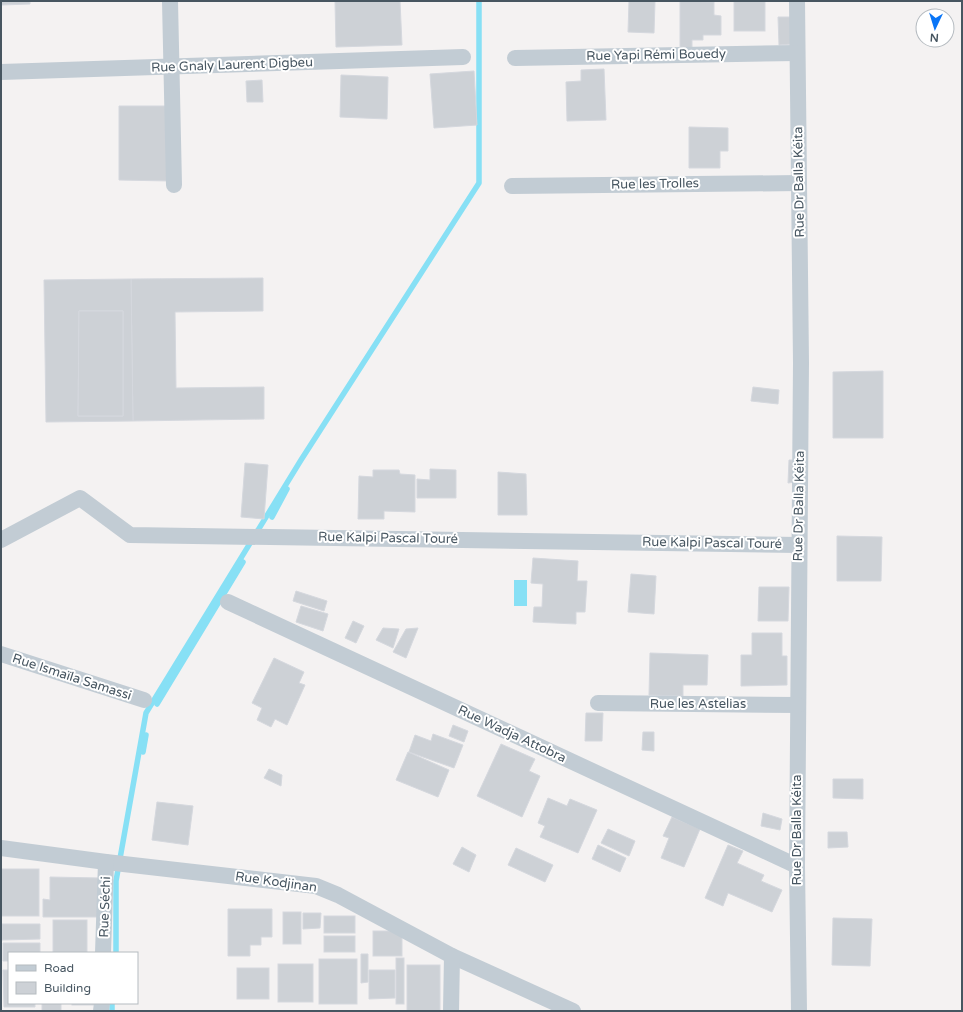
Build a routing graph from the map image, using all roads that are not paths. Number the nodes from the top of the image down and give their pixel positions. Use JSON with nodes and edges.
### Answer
{"nodes":[{"id":1,"x":170,"y":1,"type":"edge"},
{"id":2,"x":797,"y":1,"type":"edge"},
{"id":3,"x":797,"y":53,"type":"junction"},
{"id":4,"x":463,"y":57,"type":"dead end"},
{"id":5,"x":515,"y":58,"type":"dead end"},
{"id":6,"x":171,"y":67,"type":"junction"},
{"id":7,"x":1,"y":72,"type":"edge"},
{"id":8,"x":799,"y":183,"type":"junction"},
{"id":9,"x":174,"y":185,"type":"dead end"},
{"id":10,"x":512,"y":186,"type":"dead end"},
{"id":11,"x":1,"y":540,"type":"edge"},
{"id":12,"x":799,"y":545,"type":"junction"},
{"id":13,"x":228,"y":602,"type":"dead end"},
{"id":14,"x":1,"y":654,"type":"edge"},
{"id":15,"x":144,"y":700,"type":"dead end"},
{"id":16,"x":598,"y":703,"type":"dead end"},
{"id":17,"x":798,"y":705,"type":"junction"},
{"id":18,"x":1,"y":848,"type":"edge"},
{"id":19,"x":106,"y":862,"type":"junction"},
{"id":20,"x":797,"y":866,"type":"junction"},
{"id":21,"x":103,"y":952,"type":"edge"},
{"id":22,"x":452,"y":956,"type":"junction"},
{"id":23,"x":451,"y":1011,"type":"edge"},
{"id":24,"x":573,"y":1011,"type":"edge"},
{"id":25,"x":799,"y":1011,"type":"edge"}],
"edges":[{"from":1,"to":6,"type":"street"},
{"from":2,"to":3,"type":"street","name":"Rue Dr Balla Kéita"},
{"from":3,"to":5,"type":"street","name":"Rue Yapi Rémi Bouedy"},
{"from":3,"to":8,"type":"street","name":"Rue Dr Balla Kéita"},
{"from":4,"to":6,"type":"street","name":"Rue Gnaly Laurent Digbeu"},
{"from":6,"to":7,"type":"street","name":"Rue Gnaly Laurent Digbeu"},
{"from":6,"to":9,"type":"street"},
{"from":8,"to":10,"type":"street","name":"Rue les Trolles"},
{"from":8,"to":12,"type":"street","name":"Rue Dr Balla Kéita"},
{"from":11,"to":12,"type":"street","name":"Rue Kalpi Pascal Touré"},
{"from":12,"to":17,"type":"street","name":"Rue Dr Balla Kéita"},
{"from":13,"to":20,"type":"street","name":"Rue Wadja Attobra"},
{"from":14,"to":15,"type":"street","name":"Rue Ismaïla Samassi"},
{"from":16,"to":17,"type":"street","name":"Rue les Astelias"},
{"from":17,"to":20,"type":"street","name":"Rue Dr Balla Kéita"},
{"from":18,"to":19,"type":"street","name":"Rue Kodjinan"},
{"from":19,"to":21,"type":"street","name":"Rue Séchi"},
{"from":19,"to":22,"type":"street","name":"Rue Kodjinan"},
{"from":20,"to":25,"type":"street","name":"Rue Dr Balla Kéita"},
{"from":22,"to":23,"type":"street"},
{"from":22,"to":24,"type":"street","name":"Rue Kodjinan"}]}
